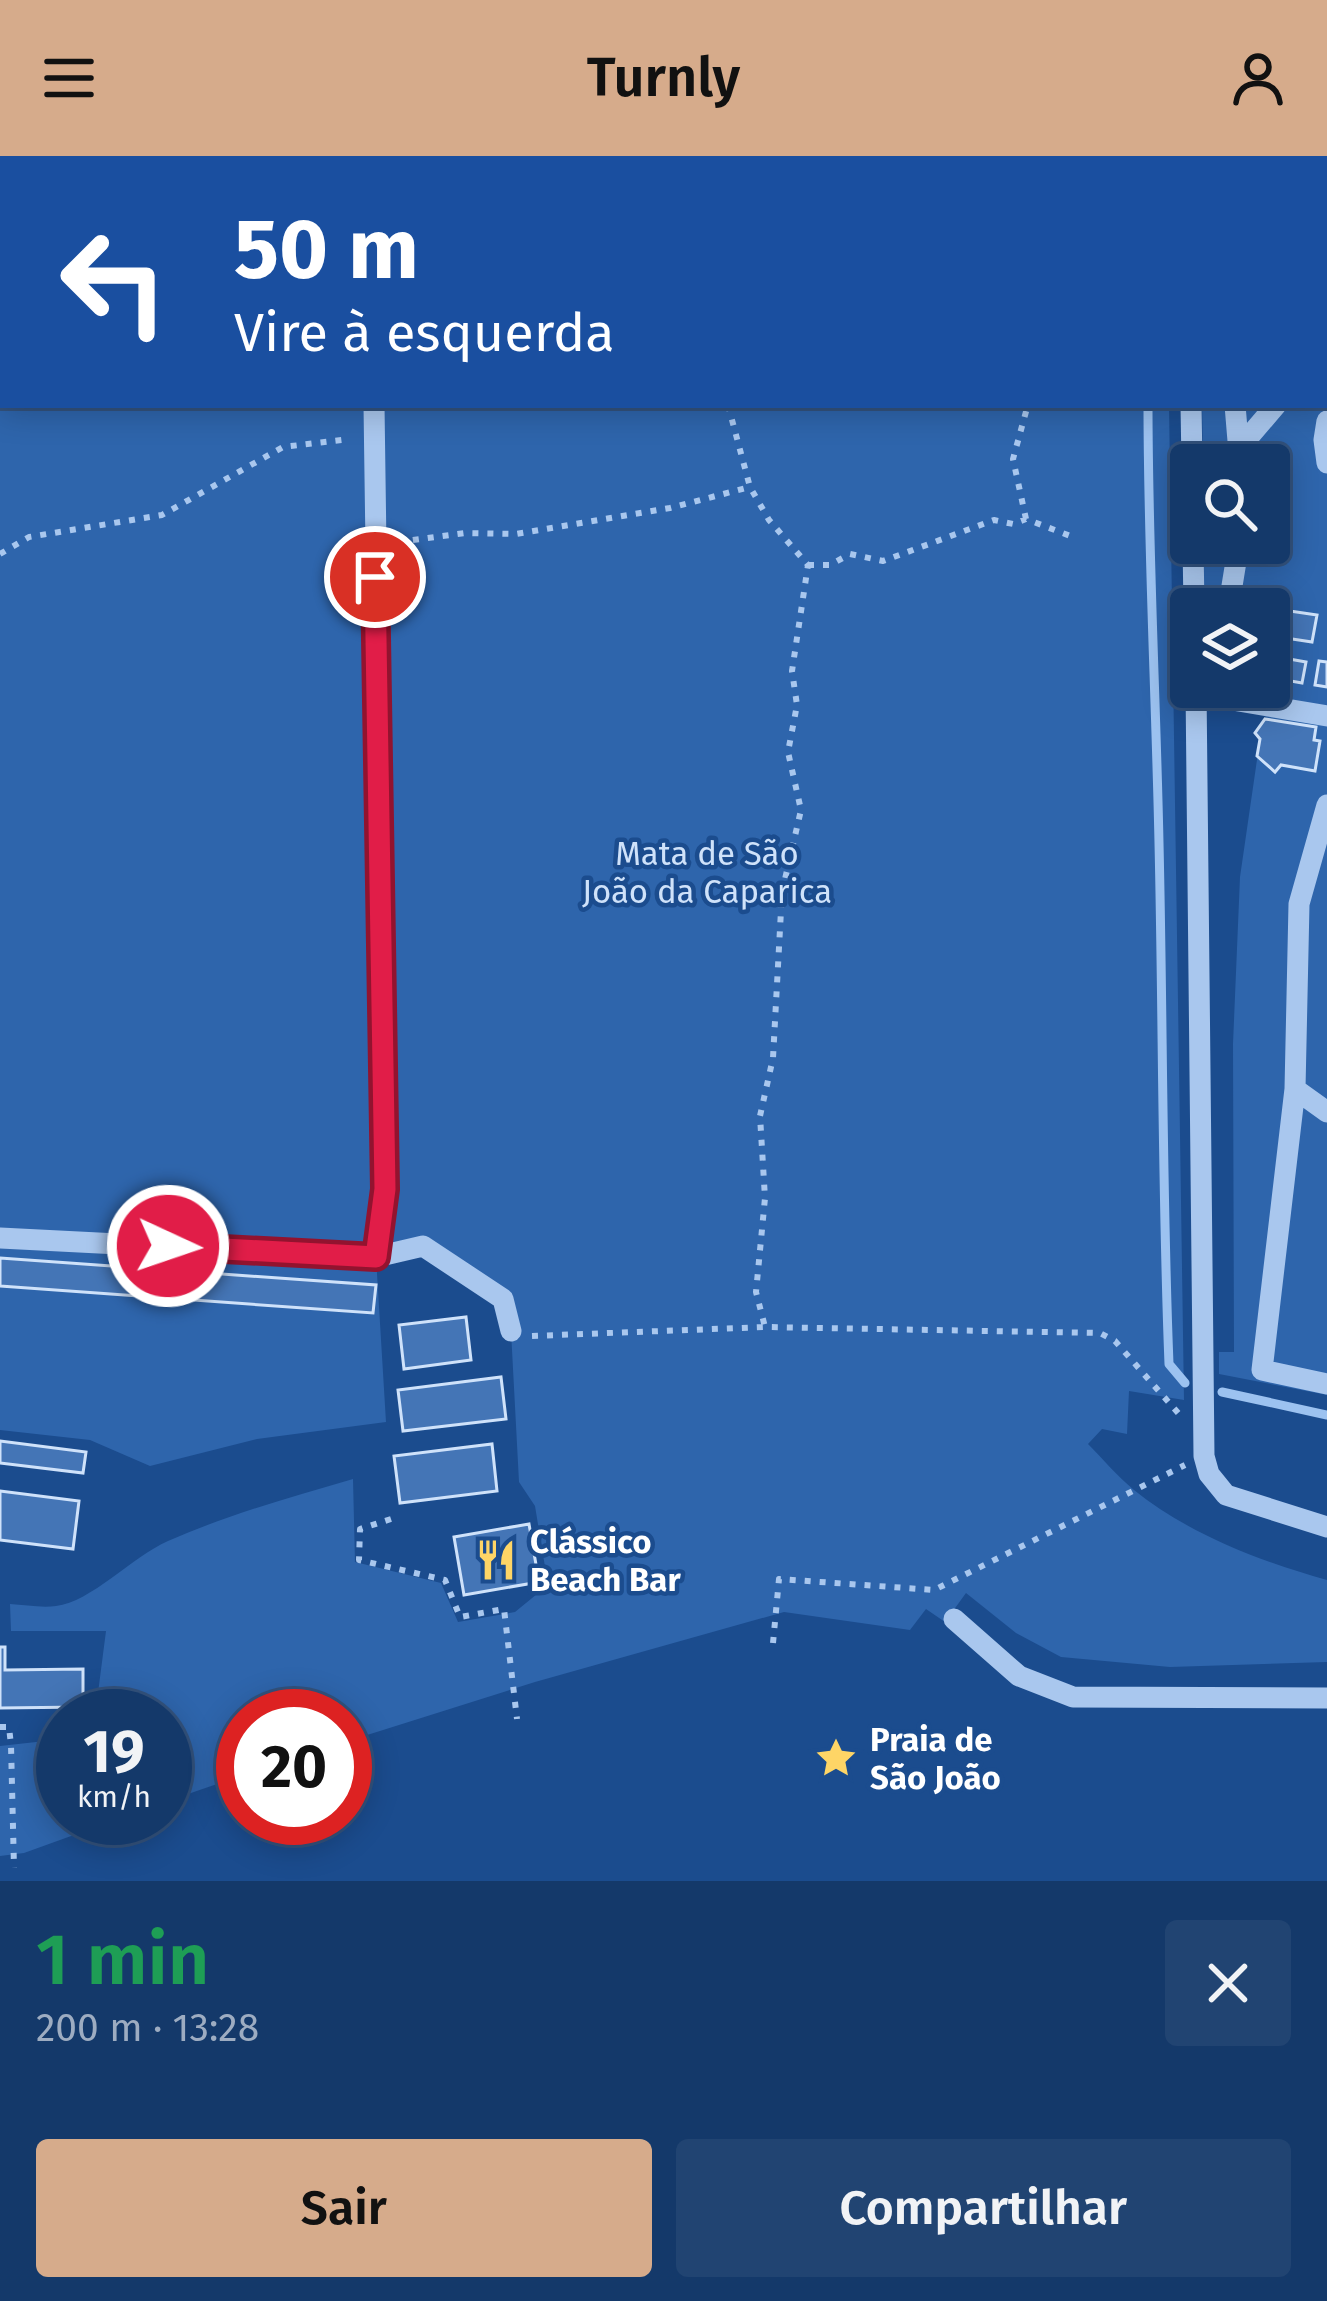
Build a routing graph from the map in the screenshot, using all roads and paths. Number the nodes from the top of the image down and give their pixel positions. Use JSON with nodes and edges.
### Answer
{"nodes":[{"id":1,"x":374,"y":408,"type":"edge"},
{"id":2,"x":729,"y":408,"type":"edge"},
{"id":3,"x":1027,"y":408,"type":"dead end"},
{"id":4,"x":1191,"y":408,"type":"edge"},
{"id":5,"x":1235,"y":408,"type":"edge"},
{"id":6,"x":1274,"y":408,"type":"edge"},
{"id":7,"x":1327,"y":421,"type":"edge"},
{"id":8,"x":374,"y":437,"type":"junction"},
{"id":9,"x":1192,"y":444,"type":"edge"},
{"id":10,"x":1239,"y":444,"type":"edge"},
{"id":11,"x":1248,"y":444,"type":"edge"},
{"id":12,"x":1327,"y":464,"type":"edge"},
{"id":13,"x":750,"y":487,"type":"junction"},
{"id":14,"x":1026,"y":519,"type":"junction"},
{"id":15,"x":374,"y":530,"type":"junction"},
{"id":16,"x":1073,"y":537,"type":"dead end"},
{"id":17,"x":0,"y":554,"type":"edge"},
{"id":18,"x":808,"y":565,"type":"junction"},
{"id":19,"x":1197,"y":708,"type":"edge"},
{"id":20,"x":1285,"y":708,"type":"edge"},
{"id":21,"x":1327,"y":716,"type":"edge"},
{"id":22,"x":1327,"y":806,"type":"edge"},
{"id":23,"x":1295,"y":1089,"type":"junction"},
{"id":24,"x":1327,"y":1112,"type":"edge"},
{"id":25,"x":0,"y":1238,"type":"edge"},
{"id":26,"x":376,"y":1257,"type":"junction"},
{"id":27,"x":764,"y":1327,"type":"junction"},
{"id":28,"x":511,"y":1331,"type":"joint"},
{"id":29,"x":1327,"y":1384,"type":"edge"},
{"id":30,"x":1205,"y":1442,"type":"junction"},
{"id":31,"x":392,"y":1519,"type":"dead end"},
{"id":32,"x":1327,"y":1527,"type":"edge"},
{"id":33,"x":954,"y":1619,"type":"dead end"},
{"id":34,"x":773,"y":1643,"type":"dead end"},
{"id":35,"x":1327,"y":1698,"type":"edge"},
{"id":36,"x":517,"y":1719,"type":"dead end"},
{"id":37,"x":0,"y":1727,"type":"edge"},
{"id":38,"x":14,"y":1868,"type":"dead end"}],
"edges":[{"from":1,"to":8,"type":"street"},
{"from":2,"to":13,"type":"path"},
{"from":3,"to":14,"type":"path"},
{"from":4,"to":9,"type":"street"},
{"from":5,"to":10,"type":"street"},
{"from":6,"to":11,"type":"street"},
{"from":7,"to":12,"type":"street"},
{"from":8,"to":15,"type":"street"},
{"from":8,"to":17,"type":"path"},
{"from":13,"to":15,"type":"path"},
{"from":13,"to":18,"type":"path"},
{"from":14,"to":16,"type":"path"},
{"from":14,"to":18,"type":"path"},
{"from":15,"to":26,"type":"street"},
{"from":18,"to":27,"type":"path"},
{"from":19,"to":30,"type":"street"},
{"from":20,"to":21,"type":"street"},
{"from":22,"to":23,"type":"street"},
{"from":23,"to":24,"type":"street"},
{"from":23,"to":29,"type":"street"},
{"from":25,"to":26,"type":"street"},
{"from":26,"to":28,"type":"street"},
{"from":27,"to":28,"type":"path"},
{"from":27,"to":30,"type":"path"},
{"from":30,"to":32,"type":"street"},
{"from":30,"to":34,"type":"path"},
{"from":31,"to":36,"type":"path"},
{"from":33,"to":35,"type":"street"},
{"from":37,"to":38,"type":"path"}]}
